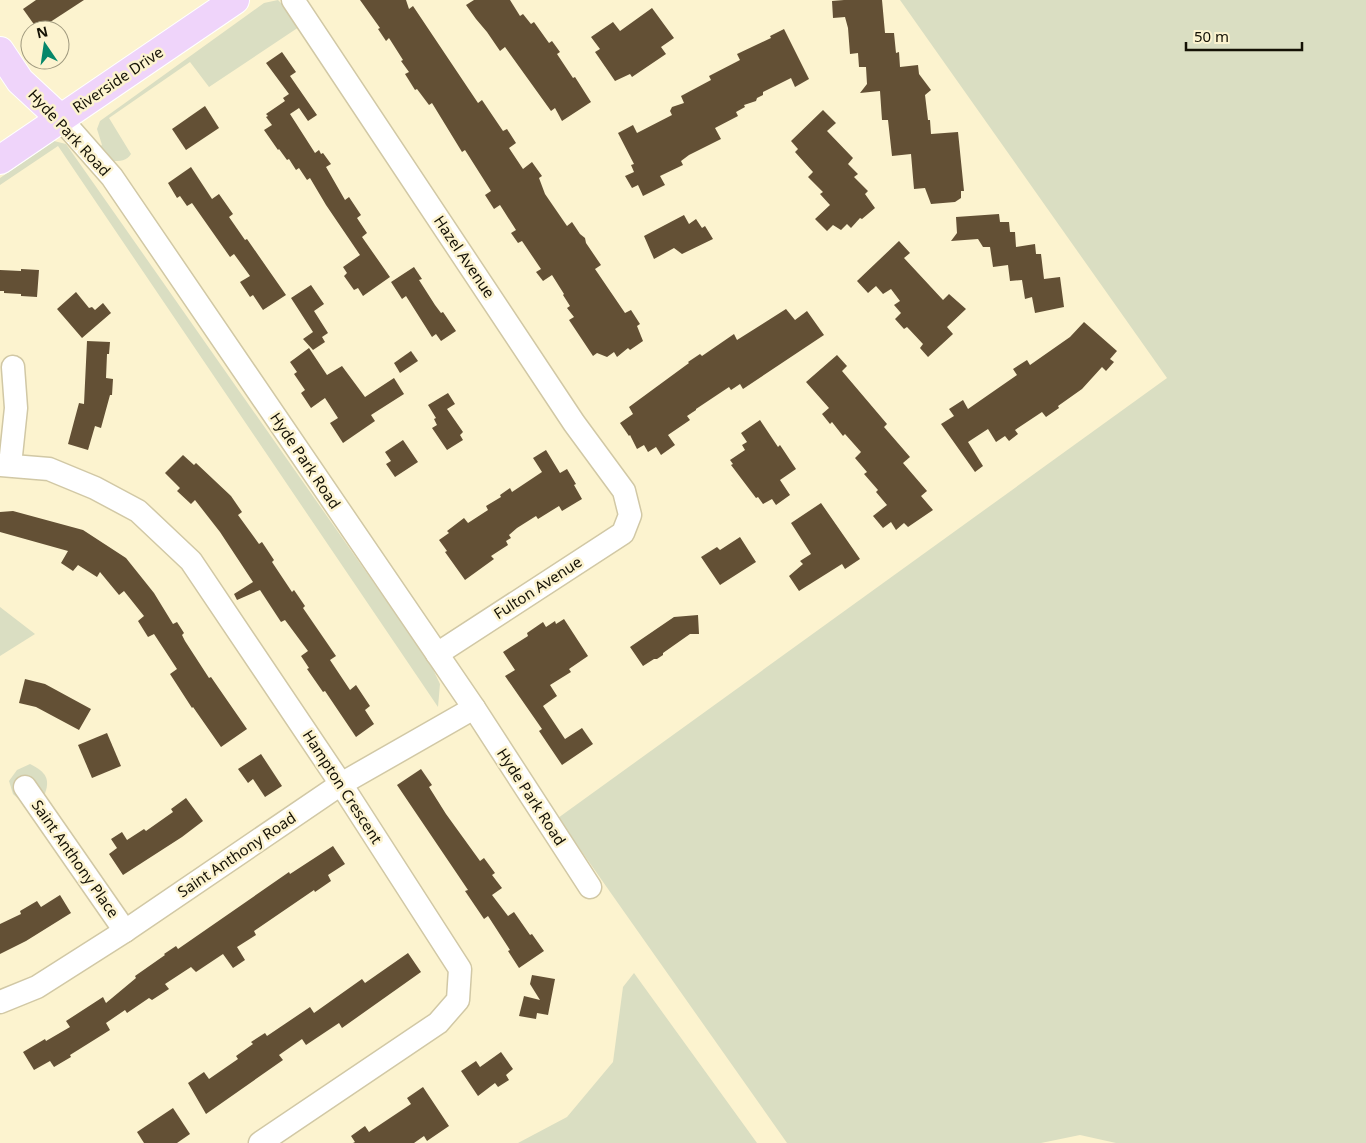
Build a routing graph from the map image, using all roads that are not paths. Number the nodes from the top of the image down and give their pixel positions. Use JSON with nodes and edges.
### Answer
{"nodes":[{"id":1,"x":235,"y":0,"type":"edge"},
{"id":2,"x":293,"y":0,"type":"edge"},
{"id":3,"x":0,"y":50,"type":"edge"},
{"id":4,"x":61,"y":119,"type":"junction"},
{"id":5,"x":0,"y":160,"type":"edge"},
{"id":6,"x":13,"y":367,"type":"dead end"},
{"id":7,"x":5,"y":465,"type":"edge"},
{"id":8,"x":630,"y":515,"type":"joint"},
{"id":9,"x":437,"y":654,"type":"junction"},
{"id":10,"x":474,"y":708,"type":"junction"},
{"id":11,"x":341,"y":784,"type":"junction"},
{"id":12,"x":25,"y":787,"type":"dead end"},
{"id":13,"x":590,"y":887,"type":"dead end"},
{"id":14,"x":124,"y":931,"type":"junction"},
{"id":15,"x":0,"y":1002,"type":"edge"},
{"id":16,"x":260,"y":1143,"type":"edge"}],
"edges":[{"from":1,"to":4,"type":"main road","name":"Riverside Drive"},
{"from":2,"to":8,"type":"street","name":"Hazel Avenue"},
{"from":3,"to":4,"type":"main road","name":"Hyde Park Road"},
{"from":4,"to":5,"type":"main road","name":"Riverside Drive"},
{"from":4,"to":9,"type":"street","name":"Hyde Park Road"},
{"from":6,"to":7,"type":"street"},
{"from":7,"to":11,"type":"street","name":"Hampton Crescent"},
{"from":8,"to":9,"type":"street","name":"Fulton Avenue"},
{"from":9,"to":10,"type":"street","name":"Hyde Park Road"},
{"from":10,"to":11,"type":"street","name":"Saint Anthony Road"},
{"from":10,"to":13,"type":"street","name":"Hyde Park Road"},
{"from":11,"to":14,"type":"street","name":"Saint Anthony Road"},
{"from":11,"to":16,"type":"street","name":"Hampton Crescent"},
{"from":12,"to":14,"type":"street","name":"Saint Anthony Place"},
{"from":14,"to":15,"type":"street","name":"Saint Anthony Road"}]}
